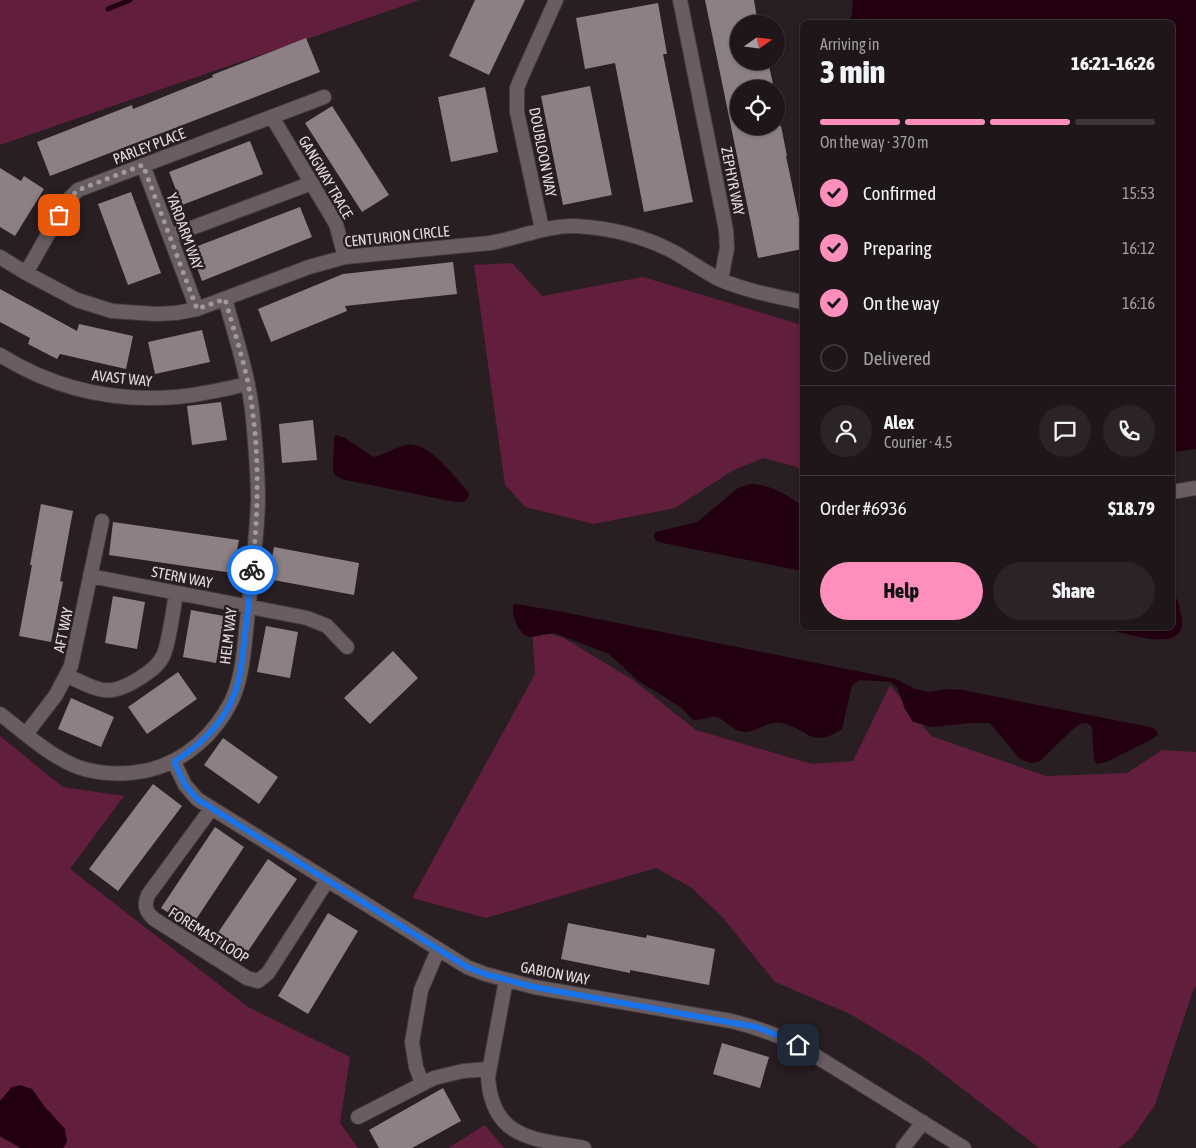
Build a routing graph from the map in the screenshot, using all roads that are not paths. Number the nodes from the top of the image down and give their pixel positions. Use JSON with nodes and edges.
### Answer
{"nodes":[{"id":1,"x":556,"y":0,"type":"edge"},
{"id":2,"x":680,"y":0,"type":"edge"},
{"id":3,"x":324,"y":97,"type":"dead end"},
{"id":4,"x":272,"y":117,"type":"junction"},
{"id":5,"x":143,"y":165,"type":"junction"},
{"id":6,"x":312,"y":183,"type":"junction"},
{"id":7,"x":542,"y":229,"type":"junction"},
{"id":8,"x":170,"y":236,"type":"junction"},
{"id":9,"x":0,"y":257,"type":"edge"},
{"id":10,"x":345,"y":257,"type":"junction"},
{"id":11,"x":26,"y":273,"type":"junction"},
{"id":12,"x":721,"y":280,"type":"junction"},
{"id":13,"x":225,"y":299,"type":"junction"},
{"id":14,"x":800,"y":302,"type":"edge"},
{"id":15,"x":197,"y":309,"type":"junction"},
{"id":16,"x":0,"y":355,"type":"edge"},
{"id":17,"x":248,"y":384,"type":"junction"},
{"id":18,"x":1196,"y":488,"type":"edge"},
{"id":19,"x":1175,"y":492,"type":"edge"},
{"id":20,"x":102,"y":521,"type":"dead end"},
{"id":21,"x":90,"y":576,"type":"junction"},
{"id":22,"x":176,"y":592,"type":"junction"},
{"id":23,"x":248,"y":607,"type":"junction"},
{"id":24,"x":346,"y":647,"type":"dead end"},
{"id":25,"x":68,"y":676,"type":"junction"},
{"id":26,"x":0,"y":714,"type":"edge"},
{"id":27,"x":26,"y":734,"type":"junction"},
{"id":28,"x":174,"y":762,"type":"junction"},
{"id":29,"x":211,"y":809,"type":"junction"},
{"id":30,"x":327,"y":881,"type":"junction"},
{"id":31,"x":438,"y":950,"type":"junction"},
{"id":32,"x":506,"y":980,"type":"junction"},
{"id":33,"x":489,"y":1069,"type":"junction"},
{"id":34,"x":422,"y":1083,"type":"junction"},
{"id":35,"x":358,"y":1117,"type":"dead end"},
{"id":36,"x":923,"y":1122,"type":"junction"},
{"id":37,"x":584,"y":1148,"type":"edge"},
{"id":38,"x":903,"y":1148,"type":"edge"},
{"id":39,"x":964,"y":1148,"type":"edge"}],
"edges":[{"from":1,"to":7,"type":"street","name":"DOUBLOON WAY"},
{"from":2,"to":12,"type":"street","name":"ZEPHYR WAY"},
{"from":3,"to":4,"type":"street","name":"PARLEY PLACE"},
{"from":4,"to":5,"type":"street","name":"PARLEY PLACE"},
{"from":4,"to":6,"type":"street","name":"GANGWAY TRACE"},
{"from":5,"to":8,"type":"street","name":"YARDARM WAY"},
{"from":5,"to":11,"type":"street","name":"PARLEY PLACE"},
{"from":6,"to":8,"type":"street"},
{"from":6,"to":10,"type":"street","name":"GANGWAY TRACE"},
{"from":7,"to":10,"type":"street","name":"CENTURION CIRCLE"},
{"from":7,"to":12,"type":"street","name":"CENTURION CIRCLE"},
{"from":8,"to":15,"type":"street","name":"YARDARM WAY"},
{"from":9,"to":11,"type":"street","name":"CENTURION CIRCLE"},
{"from":10,"to":13,"type":"street","name":"CENTURION CIRCLE"},
{"from":11,"to":15,"type":"street","name":"CENTURION CIRCLE"},
{"from":12,"to":14,"type":"street","name":"CENTURION CIRCLE"},
{"from":13,"to":15,"type":"street","name":"CENTURION CIRCLE"},
{"from":13,"to":17,"type":"street","name":"HELM WAY"},
{"from":16,"to":17,"type":"street","name":"AVAST WAY"},
{"from":17,"to":23,"type":"street","name":"HELM WAY"},
{"from":18,"to":19,"type":"street"},
{"from":20,"to":21,"type":"street","name":"AFT WAY"},
{"from":21,"to":22,"type":"street","name":"STERN WAY"},
{"from":21,"to":25,"type":"street","name":"AFT WAY"},
{"from":22,"to":23,"type":"street","name":"STERN WAY"},
{"from":22,"to":25,"type":"street"},
{"from":23,"to":24,"type":"street","name":"STERN WAY"},
{"from":23,"to":28,"type":"street","name":"HELM WAY"},
{"from":25,"to":27,"type":"street","name":"AFT WAY"},
{"from":26,"to":27,"type":"street","name":"HELM WAY"},
{"from":27,"to":28,"type":"street","name":"HELM WAY"},
{"from":28,"to":29,"type":"street","name":"GABION WAY"},
{"from":29,"to":30,"type":"street","name":"GABION WAY"},
{"from":29,"to":30,"type":"street","name":"FOREMAST LOOP"},
{"from":30,"to":31,"type":"street","name":"GABION WAY"},
{"from":31,"to":32,"type":"street","name":"GABION WAY"},
{"from":31,"to":34,"type":"street"},
{"from":32,"to":33,"type":"street"},
{"from":32,"to":36,"type":"street","name":"GABION WAY"},
{"from":33,"to":34,"type":"street"},
{"from":33,"to":37,"type":"street"},
{"from":34,"to":35,"type":"street"},
{"from":36,"to":38,"type":"street"},
{"from":36,"to":39,"type":"street","name":"GABION WAY"}]}
